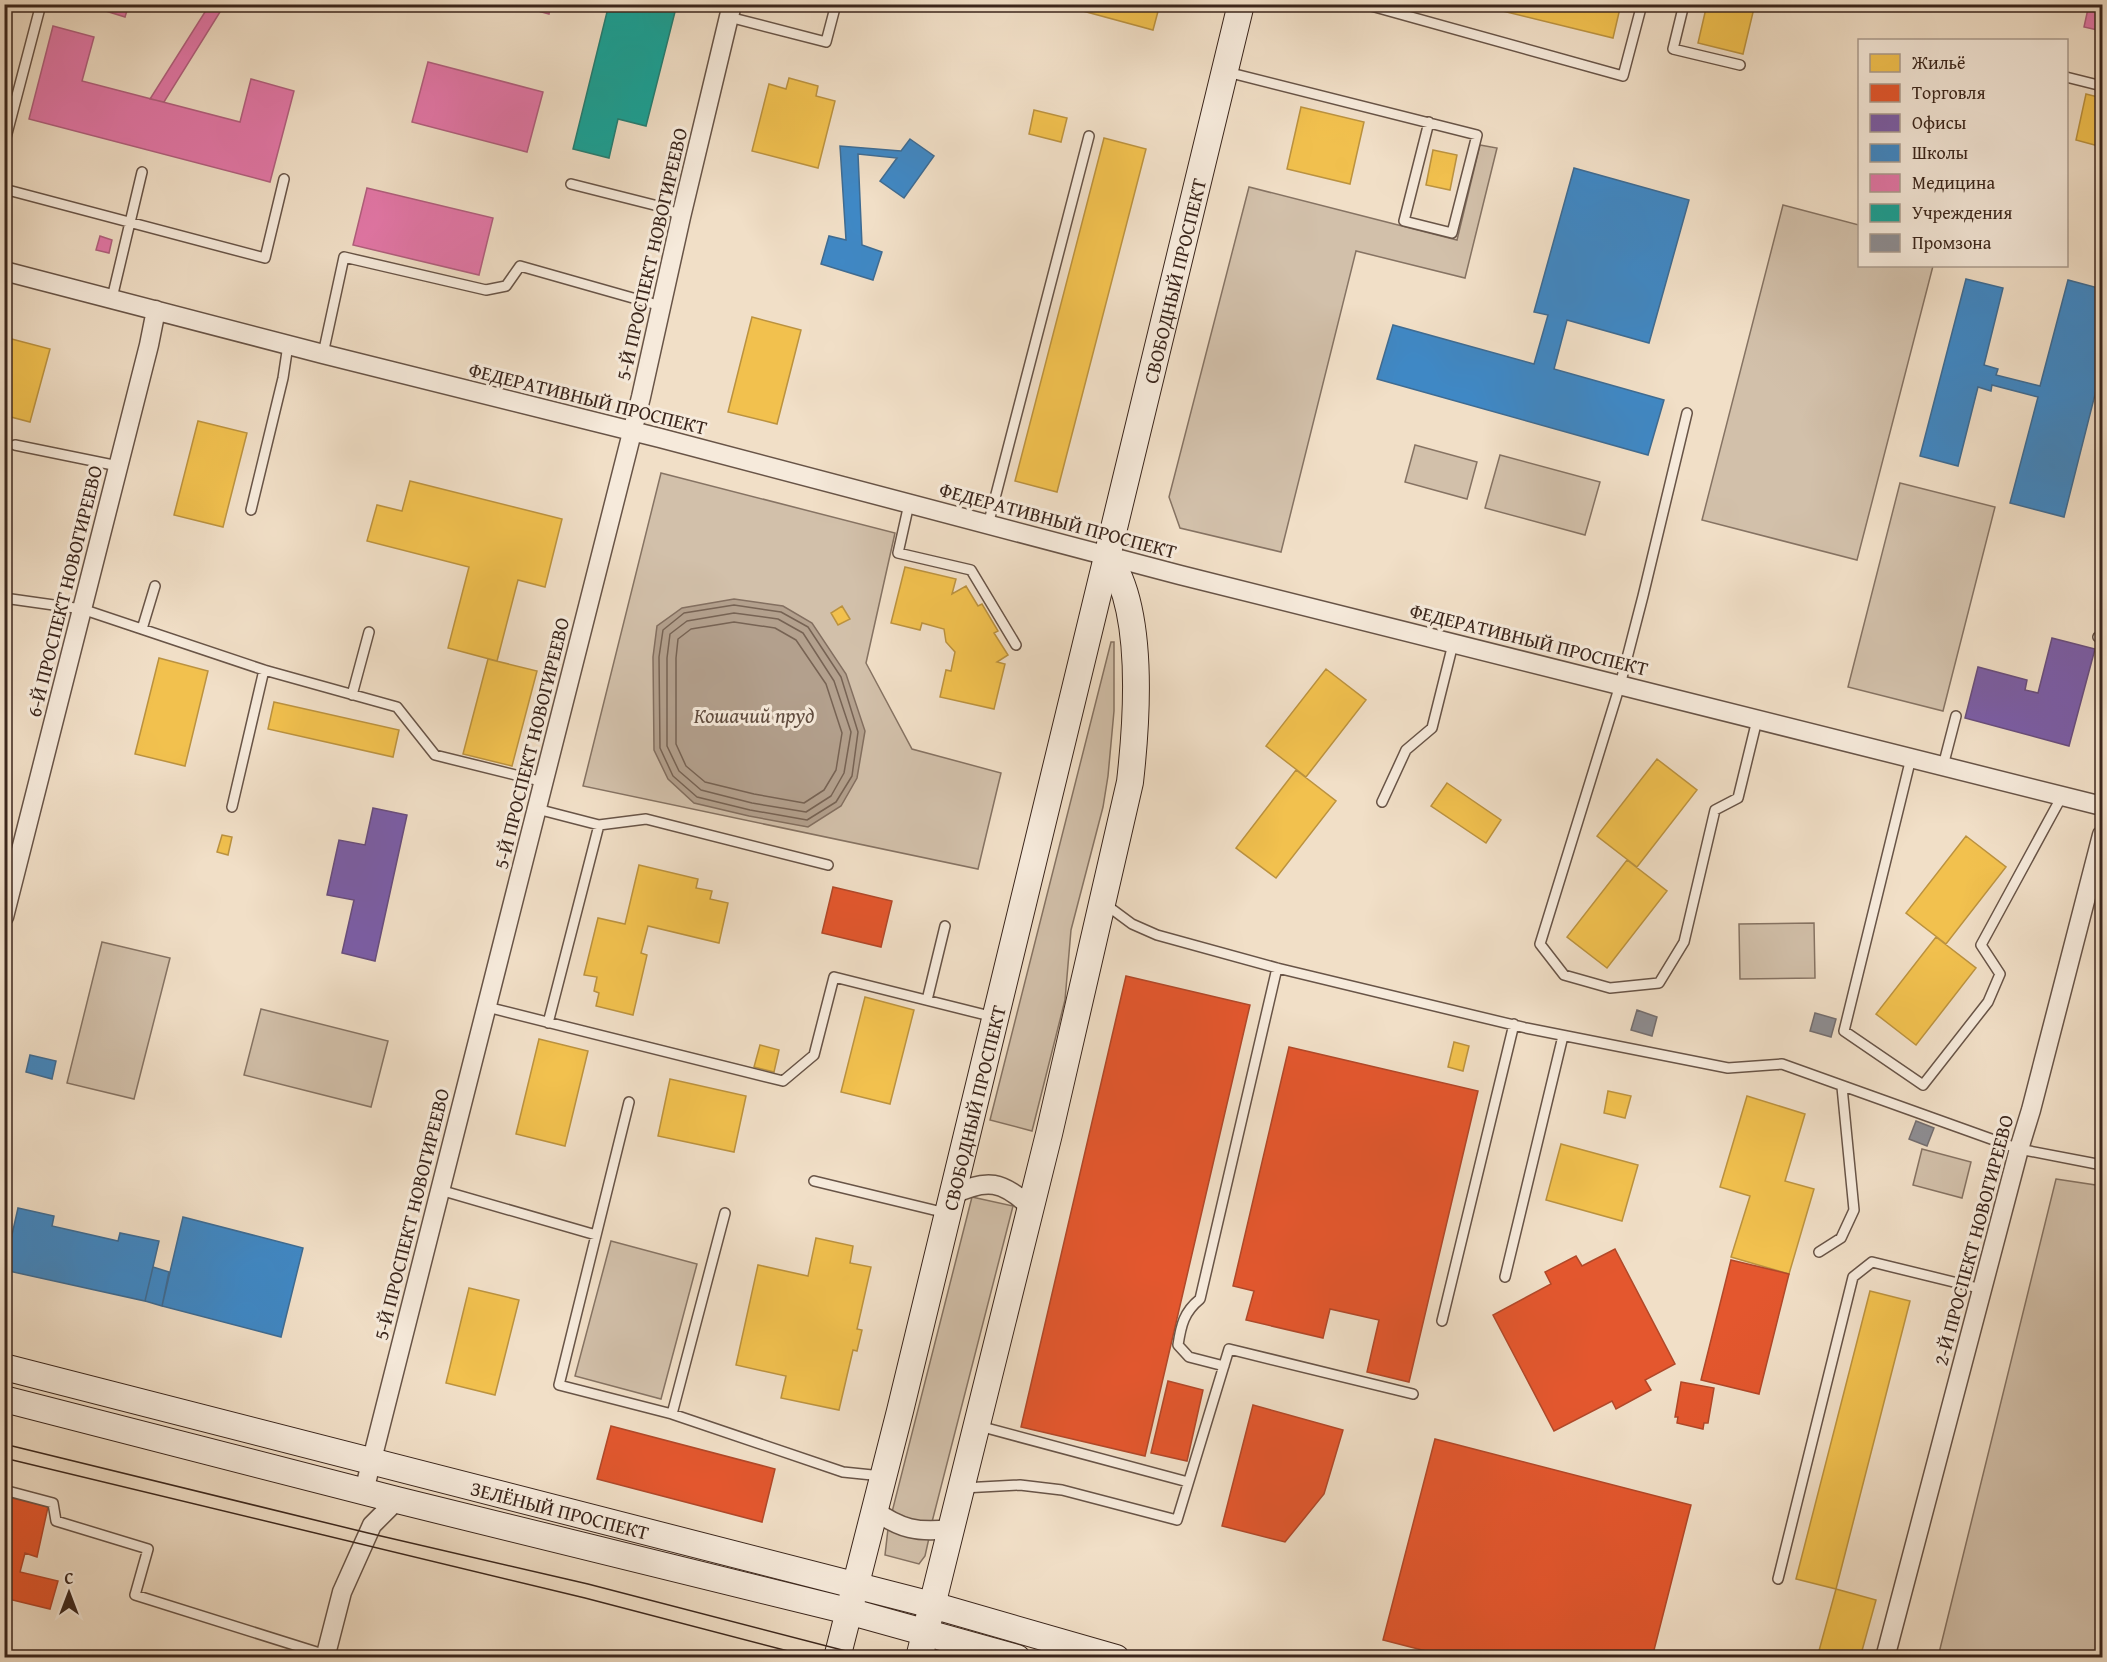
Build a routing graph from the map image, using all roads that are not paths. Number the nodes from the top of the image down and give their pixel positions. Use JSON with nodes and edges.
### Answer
{"nodes":[{"id":1,"x":30,"y":4,"type":"edge"},
{"id":2,"x":836,"y":4,"type":"edge"},
{"id":3,"x":1241,"y":4,"type":"edge"},
{"id":4,"x":1364,"y":4,"type":"edge"},
{"id":5,"x":1642,"y":4,"type":"edge"},
{"id":6,"x":1684,"y":4,"type":"edge"},
{"id":7,"x":41,"y":6,"type":"edge"},
{"id":8,"x":730,"y":11,"type":"edge"},
{"id":9,"x":1740,"y":65,"type":"dead end"},
{"id":10,"x":1225,"y":72,"type":"junction"},
{"id":11,"x":2068,"y":77,"type":"edge"},
{"id":12,"x":2103,"y":86,"type":"edge"},
{"id":13,"x":1429,"y":122,"type":"junction"},
{"id":14,"x":1089,"y":136,"type":"dead end"},
{"id":15,"x":4,"y":145,"type":"edge"},
{"id":16,"x":142,"y":172,"type":"dead end"},
{"id":17,"x":284,"y":179,"type":"dead end"},
{"id":18,"x":571,"y":184,"type":"dead end"},
{"id":19,"x":4,"y":189,"type":"edge"},
{"id":20,"x":681,"y":217,"type":"junction"},
{"id":21,"x":130,"y":223,"type":"junction"},
{"id":22,"x":4,"y":271,"type":"edge"},
{"id":23,"x":112,"y":298,"type":"junction"},
{"id":24,"x":661,"y":306,"type":"junction"},
{"id":25,"x":156,"y":310,"type":"junction"},
{"id":26,"x":288,"y":345,"type":"junction"},
{"id":27,"x":323,"y":354,"type":"junction"},
{"id":28,"x":1687,"y":413,"type":"dead end"},
{"id":29,"x":633,"y":432,"type":"junction"},
{"id":30,"x":15,"y":445,"type":"dead end"},
{"id":31,"x":118,"y":466,"type":"junction"},
{"id":32,"x":909,"y":504,"type":"junction"},
{"id":33,"x":251,"y":510,"type":"dead end"},
{"id":34,"x":988,"y":525,"type":"junction"},
{"id":35,"x":1108,"y":557,"type":"junction"},
{"id":36,"x":155,"y":586,"type":"dead end"},
{"id":37,"x":4,"y":598,"type":"edge"},
{"id":38,"x":82,"y":609,"type":"junction"},
{"id":39,"x":142,"y":629,"type":"junction"},
{"id":40,"x":369,"y":633,"type":"dead end"},
{"id":41,"x":1454,"y":644,"type":"junction"},
{"id":42,"x":1016,"y":645,"type":"dead end"},
{"id":43,"x":264,"y":670,"type":"junction"},
{"id":44,"x":1620,"y":685,"type":"junction"},
{"id":45,"x":352,"y":694,"type":"junction"},
{"id":46,"x":1956,"y":716,"type":"dead end"},
{"id":47,"x":1757,"y":720,"type":"junction"},
{"id":48,"x":1911,"y":758,"type":"junction"},
{"id":49,"x":1943,"y":766,"type":"junction"},
{"id":50,"x":544,"y":782,"type":"junction"},
{"id":51,"x":2062,"y":796,"type":"junction"},
{"id":52,"x":1382,"y":802,"type":"dead end"},
{"id":53,"x":2103,"y":806,"type":"edge"},
{"id":54,"x":232,"y":807,"type":"dead end"},
{"id":55,"x":537,"y":809,"type":"junction"},
{"id":56,"x":599,"y":825,"type":"junction"},
{"id":57,"x":2103,"y":834,"type":"edge"},
{"id":58,"x":828,"y":865,"type":"dead end"},
{"id":59,"x":1103,"y":903,"type":"junction"},
{"id":60,"x":4,"y":917,"type":"edge"},
{"id":61,"x":945,"y":926,"type":"dead end"},
{"id":62,"x":1278,"y":968,"type":"junction"},
{"id":63,"x":927,"y":1000,"type":"junction"},
{"id":64,"x":487,"y":1007,"type":"junction"},
{"id":65,"x":996,"y":1017,"type":"junction"},
{"id":66,"x":548,"y":1023,"type":"junction"},
{"id":67,"x":1514,"y":1024,"type":"junction"},
{"id":68,"x":1563,"y":1036,"type":"junction"},
{"id":69,"x":1842,"y":1087,"type":"junction"},
{"id":70,"x":629,"y":1102,"type":"dead end"},
{"id":71,"x":2019,"y":1149,"type":"junction"},
{"id":72,"x":2103,"y":1165,"type":"edge"},
{"id":73,"x":814,"y":1181,"type":"dead end"},
{"id":74,"x":440,"y":1190,"type":"junction"},
{"id":75,"x":950,"y":1204,"type":"junction"},
{"id":76,"x":1030,"y":1207,"type":"junction"},
{"id":77,"x":725,"y":1213,"type":"dead end"},
{"id":78,"x":596,"y":1235,"type":"junction"},
{"id":79,"x":1819,"y":1252,"type":"dead end"},
{"id":80,"x":1505,"y":1277,"type":"dead end"},
{"id":81,"x":1982,"y":1289,"type":"junction"},
{"id":82,"x":1442,"y":1321,"type":"dead end"},
{"id":83,"x":4,"y":1366,"type":"edge"},
{"id":84,"x":1224,"y":1366,"type":"junction"},
{"id":85,"x":1413,"y":1394,"type":"dead end"},
{"id":86,"x":4,"y":1399,"type":"edge"},
{"id":87,"x":672,"y":1414,"type":"junction"},
{"id":88,"x":976,"y":1425,"type":"junction"},
{"id":89,"x":372,"y":1461,"type":"junction"},
{"id":90,"x":883,"y":1476,"type":"junction"},
{"id":91,"x":1188,"y":1482,"type":"junction"},
{"id":92,"x":960,"y":1488,"type":"junction"},
{"id":93,"x":4,"y":1490,"type":"edge"},
{"id":94,"x":364,"y":1491,"type":"junction"},
{"id":95,"x":397,"y":1500,"type":"junction"},
{"id":96,"x":874,"y":1510,"type":"junction"},
{"id":97,"x":950,"y":1529,"type":"junction"},
{"id":98,"x":1778,"y":1579,"type":"dead end"},
{"id":99,"x":855,"y":1586,"type":"junction"},
{"id":100,"x":932,"y":1605,"type":"junction"},
{"id":101,"x":848,"y":1611,"type":"junction"},
{"id":102,"x":925,"y":1631,"type":"junction"},
{"id":103,"x":325,"y":1656,"type":"edge"},
{"id":104,"x":837,"y":1658,"type":"edge"},
{"id":105,"x":919,"y":1658,"type":"edge"},
{"id":106,"x":1017,"y":1658,"type":"edge"},
{"id":107,"x":1116,"y":1658,"type":"edge"},
{"id":108,"x":1884,"y":1658,"type":"edge"}],
"edges":[{"from":1,"to":7,"type":"lane"},
{"from":2,"to":8,"type":"lane"},
{"from":3,"to":10,"type":"main road","name":"СВОБОДНЫЙ ПРОСПЕКТ"},
{"from":4,"to":5,"type":"lane"},
{"from":6,"to":9,"type":"lane"},
{"from":7,"to":15,"type":"lane"},
{"from":8,"to":20,"type":"street","name":"5-Й ПРОСПЕКТ НОВОГИРЕЕВО"},
{"from":10,"to":13,"type":"lane"},
{"from":10,"to":35,"type":"main road","name":"СВОБОДНЫЙ ПРОСПЕКТ"},
{"from":11,"to":12,"type":"lane"},
{"from":13,"to":13,"type":"lane"},
{"from":14,"to":34,"type":"lane"},
{"from":16,"to":21,"type":"lane"},
{"from":17,"to":21,"type":"lane"},
{"from":18,"to":20,"type":"lane"},
{"from":19,"to":21,"type":"lane"},
{"from":20,"to":24,"type":"street","name":"5-Й ПРОСПЕКТ НОВОГИРЕЕВО"},
{"from":21,"to":23,"type":"lane"},
{"from":22,"to":23,"type":"street","name":"ФЕДЕРАТИВНЫЙ ПРОСПЕКТ"},
{"from":23,"to":25,"type":"street","name":"ФЕДЕРАТИВНЫЙ ПРОСПЕКТ"},
{"from":24,"to":27,"type":"lane"},
{"from":24,"to":29,"type":"street","name":"5-Й ПРОСПЕКТ НОВОГИРЕЕВО"},
{"from":25,"to":26,"type":"street","name":"ФЕДЕРАТИВНЫЙ ПРОСПЕКТ"},
{"from":25,"to":31,"type":"street","name":"6-Й ПРОСПЕКТ НОВОГИРЕЕВО"},
{"from":26,"to":27,"type":"street","name":"ФЕДЕРАТИВНЫЙ ПРОСПЕКТ"},
{"from":26,"to":33,"type":"lane"},
{"from":27,"to":29,"type":"street","name":"ФЕДЕРАТИВНЫЙ ПРОСПЕКТ"},
{"from":28,"to":44,"type":"lane"},
{"from":29,"to":32,"type":"street","name":"ФЕДЕРАТИВНЫЙ ПРОСПЕКТ"},
{"from":29,"to":50,"type":"street","name":"5-Й ПРОСПЕКТ НОВОГИРЕЕВО"},
{"from":30,"to":31,"type":"lane"},
{"from":31,"to":38,"type":"street","name":"6-Й ПРОСПЕКТ НОВОГИРЕЕВО"},
{"from":32,"to":34,"type":"street","name":"ФЕДЕРАТИВНЫЙ ПРОСПЕКТ"},
{"from":32,"to":42,"type":"lane"},
{"from":34,"to":35,"type":"street","name":"ФЕДЕРАТИВНЫЙ ПРОСПЕКТ"},
{"from":35,"to":41,"type":"street","name":"ФЕДЕРАТИВНЫЙ ПРОСПЕКТ"},
{"from":35,"to":59,"type":"main road"},
{"from":35,"to":65,"type":"main road","name":"СВОБОДНЫЙ ПРОСПЕКТ"},
{"from":36,"to":39,"type":"lane"},
{"from":37,"to":38,"type":"lane"},
{"from":38,"to":39,"type":"lane"},
{"from":38,"to":60,"type":"street","name":"6-Й ПРОСПЕКТ НОВОГИРЕЕВО"},
{"from":39,"to":43,"type":"lane"},
{"from":40,"to":45,"type":"lane"},
{"from":41,"to":44,"type":"street","name":"ФЕДЕРАТИВНЫЙ ПРОСПЕКТ"},
{"from":41,"to":52,"type":"lane"},
{"from":43,"to":45,"type":"lane"},
{"from":43,"to":54,"type":"lane"},
{"from":44,"to":47,"type":"street","name":"ФЕДЕРАТИВНЫЙ ПРОСПЕКТ"},
{"from":44,"to":47,"type":"lane"},
{"from":45,"to":50,"type":"lane"},
{"from":46,"to":49,"type":"lane"},
{"from":47,"to":48,"type":"street","name":"ФЕДЕРАТИВНЫЙ ПРОСПЕКТ"},
{"from":48,"to":49,"type":"street","name":"ФЕДЕРАТИВНЫЙ ПРОСПЕКТ"},
{"from":48,"to":51,"type":"lane"},
{"from":49,"to":51,"type":"street","name":"ФЕДЕРАТИВНЫЙ ПРОСПЕКТ"},
{"from":50,"to":55,"type":"street","name":"5-Й ПРОСПЕКТ НОВОГИРЕЕВО"},
{"from":51,"to":53,"type":"street","name":"ФЕДЕРАТИВНЫЙ ПРОСПЕКТ"},
{"from":55,"to":56,"type":"lane"},
{"from":55,"to":64,"type":"street","name":"5-Й ПРОСПЕКТ НОВОГИРЕЕВО"},
{"from":56,"to":58,"type":"lane"},
{"from":56,"to":66,"type":"lane"},
{"from":57,"to":71,"type":"street","name":"2-Й ПРОСПЕКТ НОВОГИРЕЕВО"},
{"from":59,"to":62,"type":"lane"},
{"from":59,"to":76,"type":"main road"},
{"from":61,"to":63,"type":"lane"},
{"from":62,"to":67,"type":"lane"},
{"from":62,"to":84,"type":"lane"},
{"from":63,"to":65,"type":"lane"},
{"from":63,"to":66,"type":"lane"},
{"from":64,"to":66,"type":"lane"},
{"from":64,"to":74,"type":"street","name":"5-Й ПРОСПЕКТ НОВОГИРЕЕВО"},
{"from":65,"to":75,"type":"main road","name":"СВОБОДНЫЙ ПРОСПЕКТ"},
{"from":67,"to":68,"type":"lane"},
{"from":67,"to":82,"type":"lane"},
{"from":68,"to":69,"type":"lane"},
{"from":68,"to":80,"type":"lane"},
{"from":69,"to":71,"type":"lane"},
{"from":69,"to":79,"type":"lane"},
{"from":70,"to":78,"type":"lane"},
{"from":71,"to":72,"type":"lane"},
{"from":71,"to":81,"type":"street","name":"2-Й ПРОСПЕКТ НОВОГИРЕЕВО"},
{"from":73,"to":75,"type":"lane"},
{"from":74,"to":78,"type":"lane"},
{"from":74,"to":89,"type":"street","name":"5-Й ПРОСПЕКТ НОВОГИРЕЕВО"},
{"from":75,"to":76,"type":"street"},
{"from":75,"to":90,"type":"main road","name":"СВОБОДНЫЙ ПРОСПЕКТ"},
{"from":76,"to":88,"type":"main road"},
{"from":77,"to":87,"type":"lane"},
{"from":78,"to":87,"type":"lane"},
{"from":81,"to":98,"type":"lane"},
{"from":81,"to":108,"type":"street","name":"2-Й ПРОСПЕКТ НОВОГИРЕЕВО"},
{"from":83,"to":89,"type":"main road","name":"ЗЕЛЁНЫЙ ПРОСПЕКТ"},
{"from":84,"to":85,"type":"lane"},
{"from":84,"to":91,"type":"lane"},
{"from":86,"to":94,"type":"main road","name":"ЗЕЛЁНЫЙ ПРОСПЕКТ"},
{"from":87,"to":90,"type":"lane"},
{"from":88,"to":91,"type":"lane"},
{"from":88,"to":92,"type":"main road"},
{"from":89,"to":94,"type":"street","name":"5-Й ПРОСПЕКТ НОВОГИРЕЕВО"},
{"from":89,"to":99,"type":"main road","name":"ЗЕЛЁНЫЙ ПРОСПЕКТ"},
{"from":90,"to":96,"type":"main road","name":"СВОБОДНЫЙ ПРОСПЕКТ"},
{"from":91,"to":92,"type":"lane"},
{"from":92,"to":97,"type":"main road"},
{"from":93,"to":103,"type":"lane"},
{"from":94,"to":95,"type":"main road","name":"ЗЕЛЁНЫЙ ПРОСПЕКТ"},
{"from":95,"to":101,"type":"main road","name":"ЗЕЛЁНЫЙ ПРОСПЕКТ"},
{"from":95,"to":103,"type":"street"},
{"from":96,"to":97,"type":"street"},
{"from":96,"to":99,"type":"main road","name":"СВОБОДНЫЙ ПРОСПЕКТ"},
{"from":97,"to":100,"type":"main road"},
{"from":99,"to":100,"type":"main road","name":"ЗЕЛЁНЫЙ ПРОСПЕКТ"},
{"from":99,"to":101,"type":"main road","name":"СВОБОДНЫЙ ПРОСПЕКТ"},
{"from":100,"to":102,"type":"main road"},
{"from":100,"to":107,"type":"main road","name":"ЗЕЛЁНЫЙ ПРОСПЕКТ"},
{"from":101,"to":102,"type":"main road","name":"ЗЕЛЁНЫЙ ПРОСПЕКТ"},
{"from":101,"to":104,"type":"main road","name":"СВОБОДНЫЙ ПРОСПЕКТ"},
{"from":102,"to":105,"type":"main road"},
{"from":102,"to":106,"type":"main road","name":"ЗЕЛЁНЫЙ ПРОСПЕКТ"}]}
